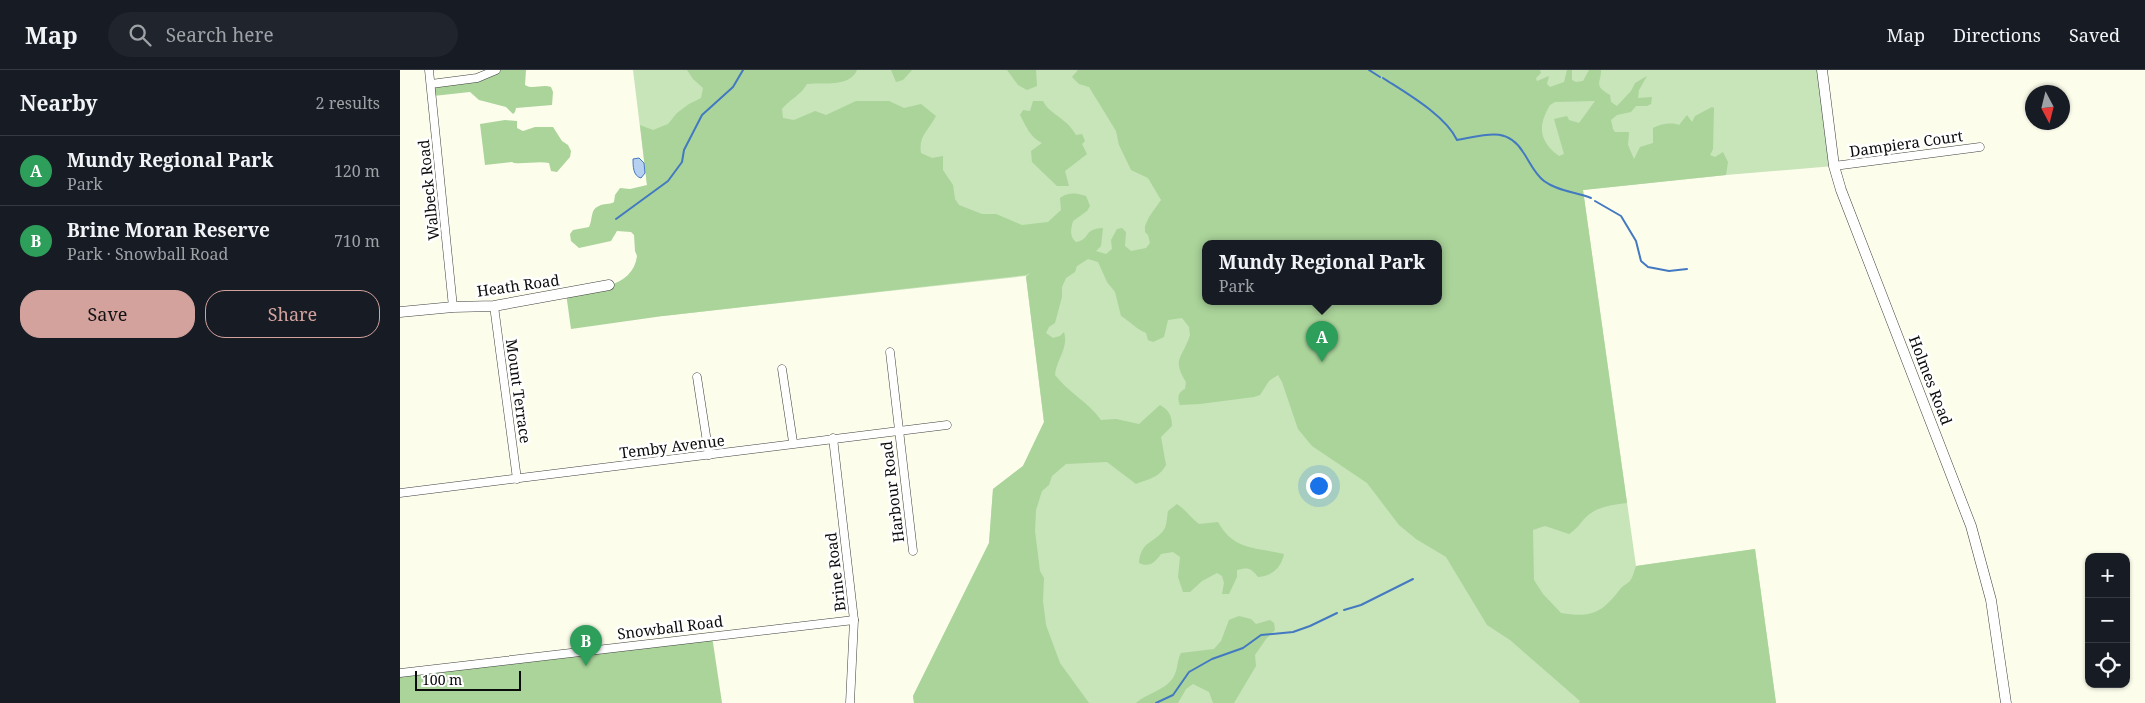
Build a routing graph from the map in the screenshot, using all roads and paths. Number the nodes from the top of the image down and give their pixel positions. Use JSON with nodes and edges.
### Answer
{"nodes":[{"id":1,"x":429,"y":70,"type":"edge"},
{"id":2,"x":496,"y":70,"type":"edge"},
{"id":3,"x":1822,"y":70,"type":"edge"},
{"id":4,"x":431,"y":84,"type":"junction"},
{"id":5,"x":1980,"y":147,"type":"dead end"},
{"id":6,"x":1834,"y":166,"type":"junction"},
{"id":7,"x":609,"y":286,"type":"dead end"},
{"id":8,"x":494,"y":306,"type":"junction"},
{"id":9,"x":453,"y":307,"type":"junction"},
{"id":10,"x":400,"y":312,"type":"edge"},
{"id":11,"x":890,"y":352,"type":"dead end"},
{"id":12,"x":782,"y":369,"type":"dead end"},
{"id":13,"x":697,"y":377,"type":"dead end"},
{"id":14,"x":947,"y":424,"type":"dead end"},
{"id":15,"x":899,"y":430,"type":"junction"},
{"id":16,"x":833,"y":438,"type":"junction"},
{"id":17,"x":793,"y":442,"type":"junction"},
{"id":18,"x":709,"y":455,"type":"junction"},
{"id":19,"x":517,"y":479,"type":"junction"},
{"id":20,"x":400,"y":493,"type":"edge"},
{"id":21,"x":913,"y":551,"type":"dead end"},
{"id":22,"x":854,"y":620,"type":"junction"},
{"id":23,"x":400,"y":673,"type":"edge"},
{"id":24,"x":850,"y":703,"type":"edge"},
{"id":25,"x":2006,"y":703,"type":"edge"}],
"edges":[{"from":1,"to":4,"type":"street","name":"Walbeck Road"},
{"from":2,"to":4,"type":"street"},
{"from":3,"to":6,"type":"street","name":"Holmes Road"},
{"from":4,"to":9,"type":"street","name":"Walbeck Road"},
{"from":5,"to":6,"type":"street","name":"Dampiera Court"},
{"from":6,"to":25,"type":"street","name":"Holmes Road"},
{"from":7,"to":8,"type":"street","name":"Heath Road"},
{"from":8,"to":9,"type":"street","name":"Heath Road"},
{"from":8,"to":19,"type":"street","name":"Mount Terrace"},
{"from":9,"to":10,"type":"street","name":"Heath Road"},
{"from":11,"to":15,"type":"street","name":"Harbour Road"},
{"from":12,"to":17,"type":"street"},
{"from":13,"to":18,"type":"street"},
{"from":14,"to":15,"type":"street","name":"Temby Avenue"},
{"from":15,"to":16,"type":"street","name":"Temby Avenue"},
{"from":15,"to":21,"type":"street","name":"Harbour Road"},
{"from":16,"to":17,"type":"street","name":"Temby Avenue"},
{"from":16,"to":22,"type":"street","name":"Brine Road"},
{"from":17,"to":18,"type":"street","name":"Temby Avenue"},
{"from":18,"to":19,"type":"street","name":"Temby Avenue"},
{"from":19,"to":20,"type":"street","name":"Temby Avenue"},
{"from":22,"to":23,"type":"street","name":"Snowball Road"},
{"from":22,"to":24,"type":"street","name":"Brine Road"}]}
